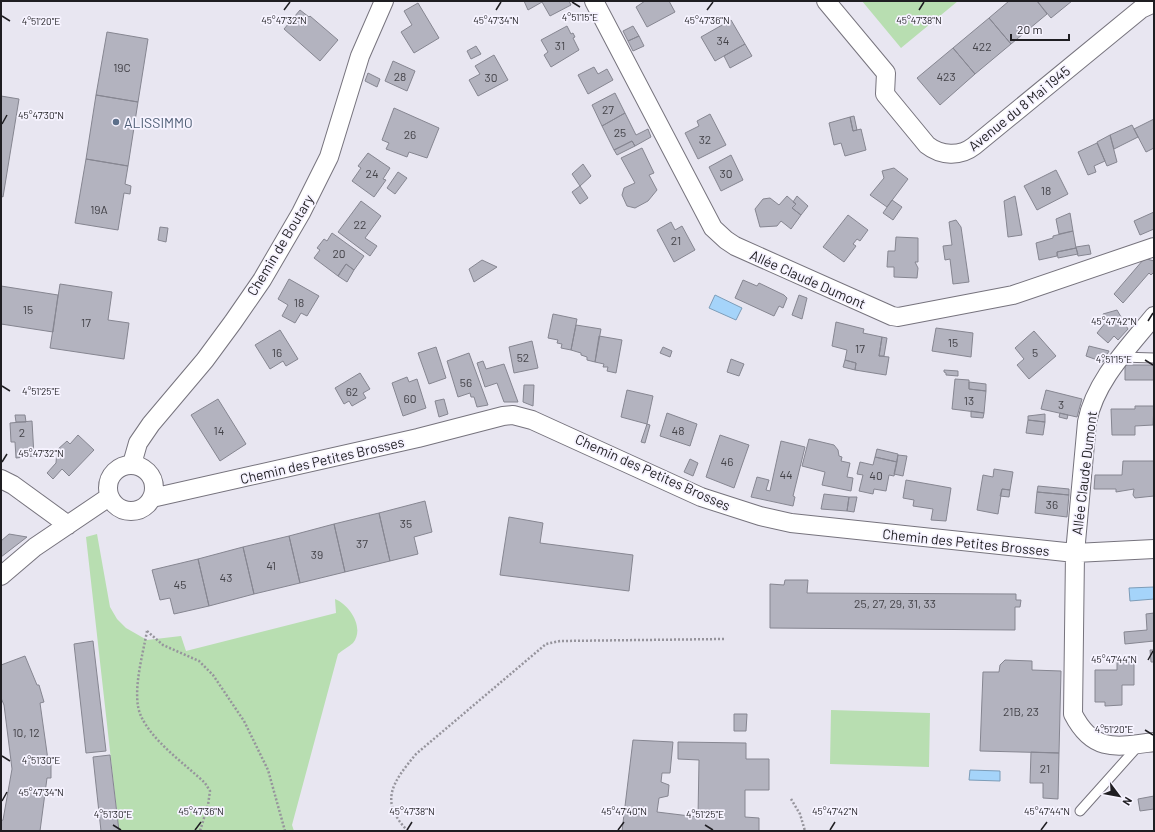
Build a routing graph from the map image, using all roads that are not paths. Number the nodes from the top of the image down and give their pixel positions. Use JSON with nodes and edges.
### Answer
{"nodes":[{"id":1,"x":384,"y":1,"type":"edge"},
{"id":2,"x":594,"y":1,"type":"edge"},
{"id":3,"x":826,"y":1,"type":"edge"},
{"id":4,"x":1154,"y":2,"type":"edge"},
{"id":5,"x":1154,"y":247,"type":"edge"},
{"id":6,"x":1154,"y":316,"type":"edge"},
{"id":7,"x":1121,"y":357,"type":"junction"},
{"id":8,"x":1154,"y":358,"type":"edge"},
{"id":9,"x":132,"y":464,"type":"junction"},
{"id":10,"x":1,"y":478,"type":"edge"},
{"id":11,"x":109,"y":497,"type":"junction"},
{"id":12,"x":152,"y":498,"type":"junction"},
{"id":13,"x":68,"y":525,"type":"junction"},
{"id":14,"x":1154,"y":549,"type":"edge"},
{"id":15,"x":1075,"y":553,"type":"junction"},
{"id":16,"x":1,"y":576,"type":"edge"},
{"id":17,"x":1148,"y":743,"type":"edge"},
{"id":18,"x":1080,"y":811,"type":"dead end"}],
"edges":[{"from":1,"to":9,"type":"street","name":"Chemin de Boutary"},
{"from":2,"to":5,"type":"street","name":"Allée Claude Dumont"},
{"from":3,"to":4,"type":"street","name":"Avenue du 8 Mai 1945"},
{"from":6,"to":7,"type":"street","name":"Allée Claude Dumont"},
{"from":7,"to":8,"type":"lane"},
{"from":7,"to":15,"type":"street","name":"Allée Claude Dumont"},
{"from":9,"to":11,"type":"street"},
{"from":9,"to":12,"type":"street"},
{"from":10,"to":13,"type":"street"},
{"from":11,"to":12,"type":"street"},
{"from":11,"to":13,"type":"street"},
{"from":12,"to":15,"type":"street","name":"Chemin des Petites Brosses"},
{"from":13,"to":16,"type":"street"},
{"from":14,"to":15,"type":"street","name":"Chemin des Petites Brosses"},
{"from":15,"to":17,"type":"street"},
{"from":17,"to":18,"type":"lane"}]}
